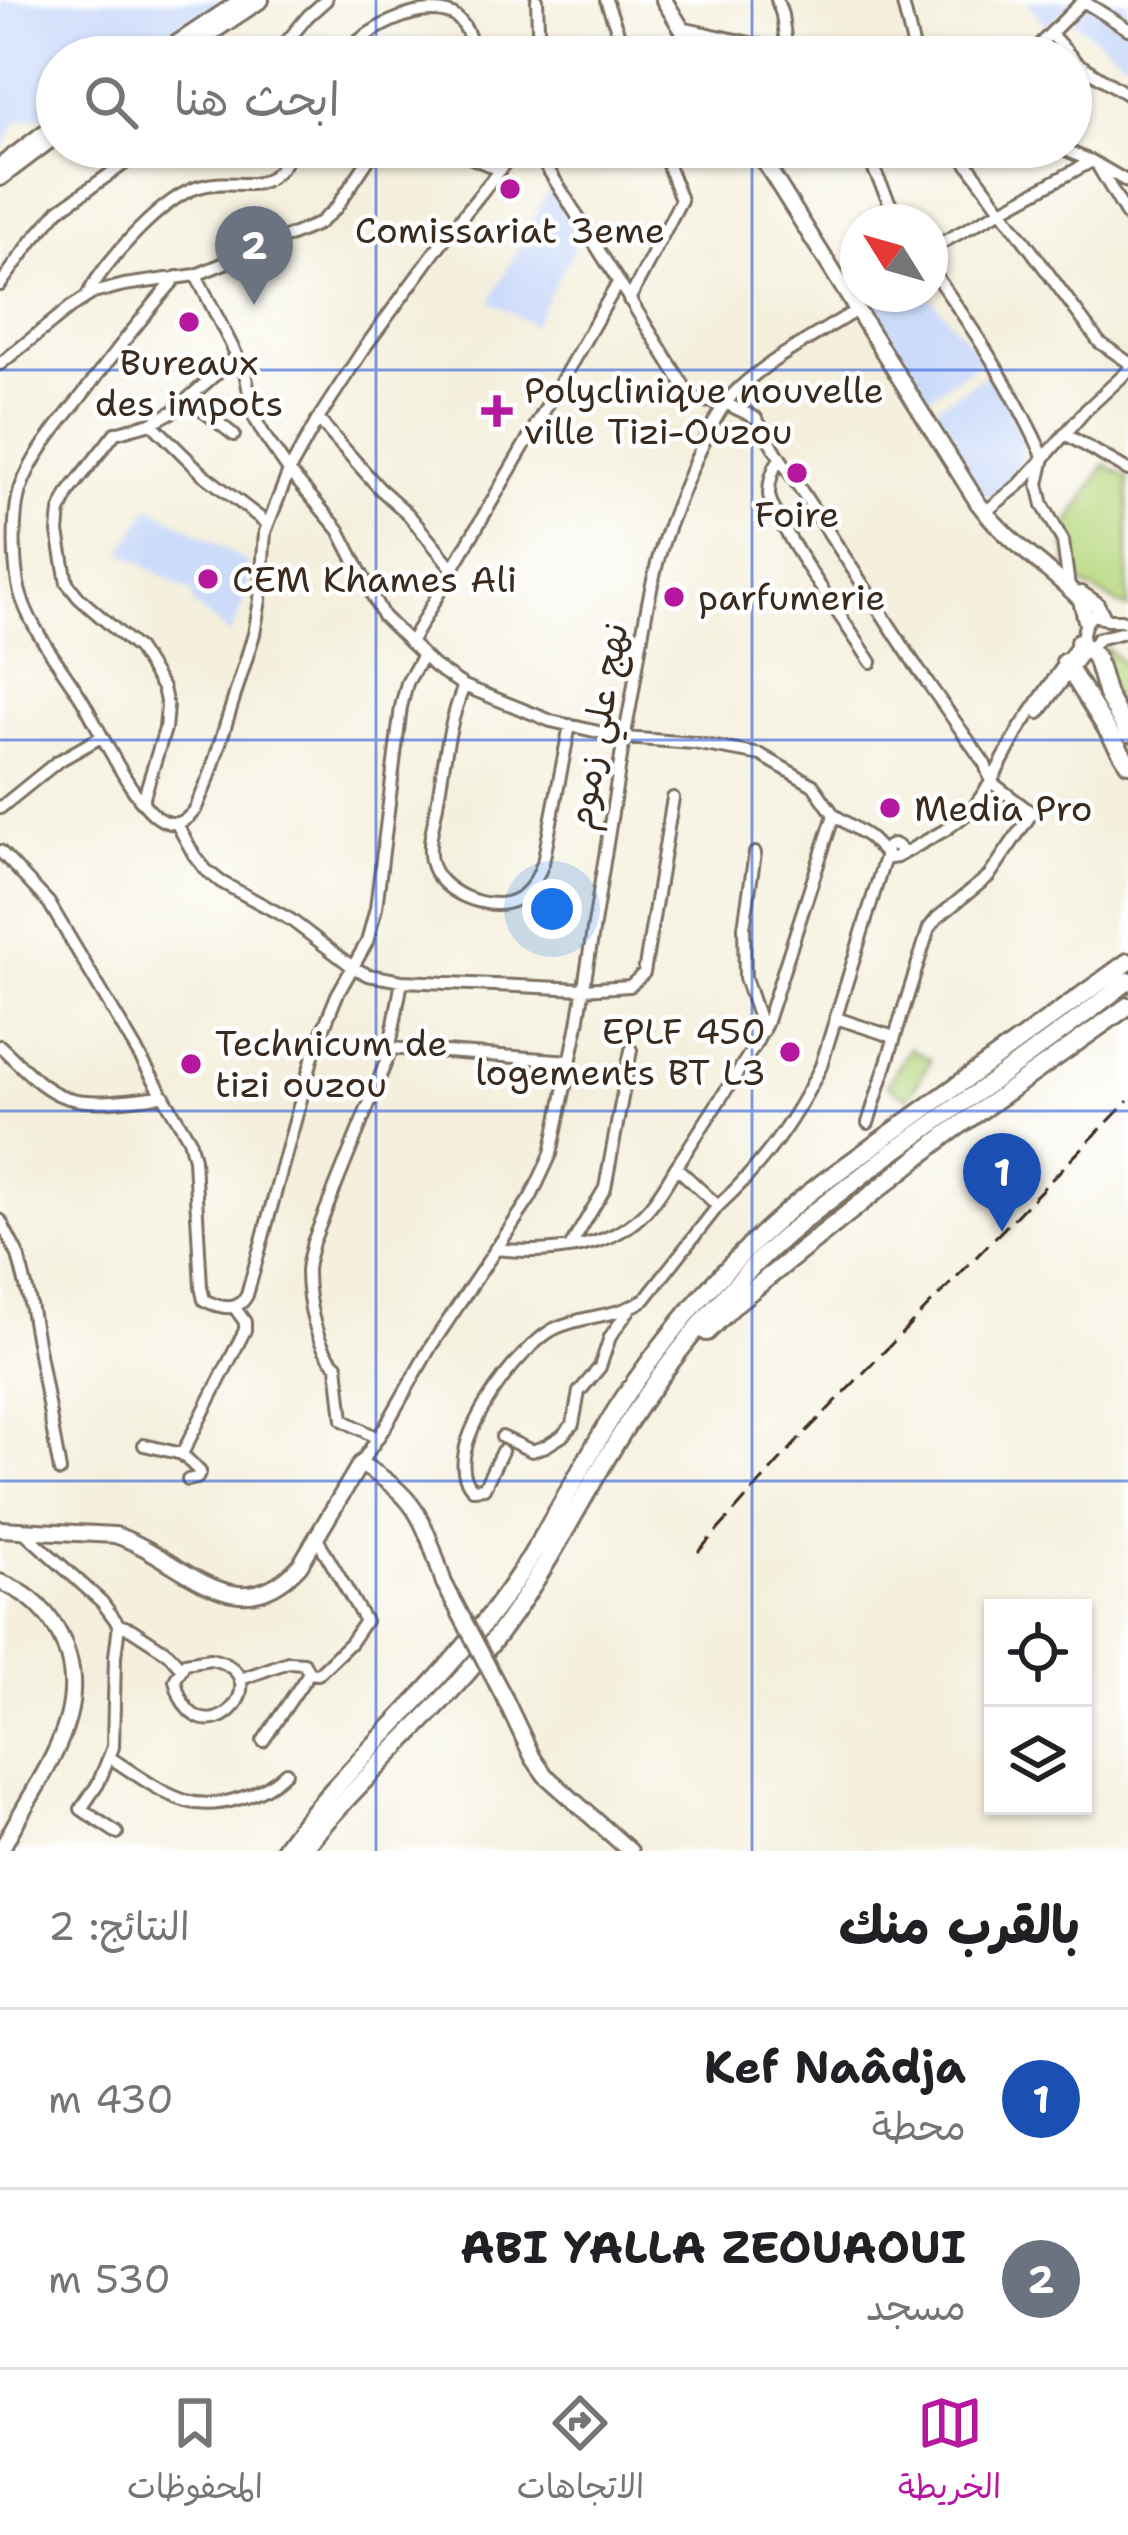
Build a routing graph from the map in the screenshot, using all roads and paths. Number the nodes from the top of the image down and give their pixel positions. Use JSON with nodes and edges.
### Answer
{"nodes":[{"id":1,"x":242,"y":0,"type":"edge"},
{"id":2,"x":261,"y":0,"type":"edge"},
{"id":3,"x":326,"y":0,"type":"edge"},
{"id":4,"x":537,"y":0,"type":"edge"},
{"id":5,"x":606,"y":0,"type":"edge"},
{"id":6,"x":664,"y":0,"type":"edge"},
{"id":7,"x":777,"y":0,"type":"edge"},
{"id":8,"x":902,"y":0,"type":"edge"},
{"id":9,"x":1071,"y":0,"type":"edge"},
{"id":10,"x":1083,"y":0,"type":"edge"},
{"id":11,"x":1126,"y":25,"type":"edge"},
{"id":12,"x":681,"y":28,"type":"junction"},
{"id":13,"x":1051,"y":34,"type":"edge"},
{"id":14,"x":188,"y":36,"type":"edge"},
{"id":15,"x":207,"y":36,"type":"edge"},
{"id":16,"x":291,"y":36,"type":"edge"},
{"id":17,"x":367,"y":36,"type":"edge"},
{"id":18,"x":469,"y":36,"type":"edge"},
{"id":19,"x":538,"y":36,"type":"edge"},
{"id":20,"x":619,"y":36,"type":"edge"},
{"id":21,"x":686,"y":36,"type":"edge"},
{"id":22,"x":718,"y":36,"type":"edge"},
{"id":23,"x":785,"y":36,"type":"edge"},
{"id":24,"x":911,"y":36,"type":"edge"},
{"id":25,"x":1092,"y":72,"type":"edge"},
{"id":26,"x":1128,"y":95,"type":"edge"},
{"id":27,"x":36,"y":139,"type":"edge"},
{"id":28,"x":36,"y":151,"type":"edge"},
{"id":29,"x":1094,"y":162,"type":"joint"},
{"id":30,"x":0,"y":166,"type":"edge"},
{"id":31,"x":118,"y":168,"type":"edge"},
{"id":32,"x":281,"y":168,"type":"edge"},
{"id":33,"x":363,"y":168,"type":"edge"},
{"id":34,"x":497,"y":168,"type":"edge"},
{"id":35,"x":547,"y":168,"type":"edge"},
{"id":36,"x":669,"y":168,"type":"edge"},
{"id":37,"x":768,"y":168,"type":"edge"},
{"id":38,"x":873,"y":168,"type":"edge"},
{"id":39,"x":971,"y":168,"type":"edge"},
{"id":40,"x":1083,"y":168,"type":"edge"},
{"id":41,"x":500,"y":170,"type":"joint"},
{"id":42,"x":0,"y":178,"type":"edge"},
{"id":43,"x":1128,"y":182,"type":"edge"},
{"id":44,"x":890,"y":204,"type":"edge"},
{"id":45,"x":1003,"y":211,"type":"junction"},
{"id":46,"x":1128,"y":217,"type":"edge"},
{"id":47,"x":948,"y":240,"type":"edge"},
{"id":48,"x":196,"y":275,"type":"junction"},
{"id":49,"x":177,"y":277,"type":"junction"},
{"id":50,"x":619,"y":283,"type":"junction"},
{"id":51,"x":0,"y":286,"type":"edge"},
{"id":52,"x":840,"y":286,"type":"edge"},
{"id":53,"x":948,"y":293,"type":"edge"},
{"id":54,"x":87,"y":296,"type":"junction"},
{"id":55,"x":629,"y":300,"type":"junction"},
{"id":56,"x":853,"y":312,"type":"edge"},
{"id":57,"x":856,"y":312,"type":"edge"},
{"id":58,"x":236,"y":357,"type":"junction"},
{"id":59,"x":0,"y":364,"type":"edge"},
{"id":60,"x":1128,"y":367,"type":"edge"},
{"id":61,"x":189,"y":400,"type":"junction"},
{"id":62,"x":725,"y":404,"type":"junction"},
{"id":63,"x":318,"y":419,"type":"junction"},
{"id":64,"x":151,"y":422,"type":"junction"},
{"id":65,"x":1065,"y":434,"type":"junction"},
{"id":66,"x":234,"y":435,"type":"dead end"},
{"id":67,"x":780,"y":458,"type":"junction"},
{"id":68,"x":1044,"y":458,"type":"junction"},
{"id":69,"x":1128,"y":470,"type":"edge"},
{"id":70,"x":289,"y":471,"type":"junction"},
{"id":71,"x":985,"y":512,"type":"junction"},
{"id":72,"x":268,"y":524,"type":"junction"},
{"id":73,"x":453,"y":569,"type":"junction"},
{"id":74,"x":1069,"y":587,"type":"junction"},
{"id":75,"x":1128,"y":627,"type":"edge"},
{"id":76,"x":1094,"y":632,"type":"junction"},
{"id":77,"x":410,"y":643,"type":"junction"},
{"id":78,"x":423,"y":655,"type":"junction"},
{"id":79,"x":871,"y":662,"type":"dead end"},
{"id":80,"x":1068,"y":666,"type":"junction"},
{"id":81,"x":464,"y":686,"type":"junction"},
{"id":82,"x":570,"y":725,"type":"junction"},
{"id":83,"x":1128,"y":733,"type":"edge"},
{"id":84,"x":101,"y":737,"type":"junction"},
{"id":85,"x":623,"y":738,"type":"junction"},
{"id":86,"x":1128,"y":763,"type":"edge"},
{"id":87,"x":991,"y":782,"type":"junction"},
{"id":88,"x":673,"y":798,"type":"dead end"},
{"id":89,"x":142,"y":800,"type":"junction"},
{"id":90,"x":0,"y":808,"type":"edge"},
{"id":91,"x":834,"y":815,"type":"junction"},
{"id":92,"x":177,"y":824,"type":"junction"},
{"id":93,"x":0,"y":851,"type":"edge"},
{"id":94,"x":892,"y":851,"type":"junction"},
{"id":95,"x":754,"y":853,"type":"dead end"},
{"id":96,"x":1126,"y":967,"type":"edge"},
{"id":97,"x":354,"y":968,"type":"junction"},
{"id":98,"x":402,"y":981,"type":"junction"},
{"id":99,"x":584,"y":989,"type":"junction"},
{"id":100,"x":1128,"y":1006,"type":"edge"},
{"id":101,"x":836,"y":1018,"type":"junction"},
{"id":102,"x":763,"y":1030,"type":"junction"},
{"id":103,"x":894,"y":1037,"type":"junction"},
{"id":104,"x":0,"y":1046,"type":"edge"},
{"id":105,"x":389,"y":1048,"type":"junction"},
{"id":106,"x":632,"y":1050,"type":"dead end"},
{"id":107,"x":571,"y":1061,"type":"junction"},
{"id":108,"x":164,"y":1096,"type":"junction"},
{"id":109,"x":868,"y":1123,"type":"dead end"},
{"id":110,"x":676,"y":1167,"type":"junction"},
{"id":111,"x":718,"y":1206,"type":"junction"},
{"id":112,"x":0,"y":1220,"type":"edge"},
{"id":113,"x":570,"y":1247,"type":"junction"},
{"id":114,"x":495,"y":1249,"type":"junction"},
{"id":115,"x":235,"y":1307,"type":"junction"},
{"id":116,"x":629,"y":1310,"type":"junction"},
{"id":117,"x":655,"y":1384,"type":"junction"},
{"id":118,"x":377,"y":1438,"type":"junction"},
{"id":119,"x":144,"y":1445,"type":"dead end"},
{"id":120,"x":182,"y":1454,"type":"junction"},
{"id":121,"x":360,"y":1464,"type":"junction"},
{"id":122,"x":60,"y":1471,"type":"dead end"},
{"id":123,"x":188,"y":1480,"type":"dead end"},
{"id":124,"x":0,"y":1529,"type":"edge"},
{"id":125,"x":22,"y":1530,"type":"junction"},
{"id":126,"x":316,"y":1537,"type":"junction"},
{"id":127,"x":0,"y":1582,"type":"edge"},
{"id":128,"x":119,"y":1625,"type":"junction"},
{"id":129,"x":181,"y":1668,"type":"junction"},
{"id":130,"x":309,"y":1673,"type":"junction"},
{"id":131,"x":241,"y":1679,"type":"junction"},
{"id":132,"x":262,"y":1741,"type":"dead end"},
{"id":133,"x":109,"y":1756,"type":"junction"},
{"id":134,"x":286,"y":1772,"type":"dead end"},
{"id":135,"x":353,"y":1791,"type":"junction"},
{"id":136,"x":117,"y":1833,"type":"dead end"},
{"id":137,"x":289,"y":1848,"type":"edge"},
{"id":138,"x":1,"y":1851,"type":"edge"},
{"id":139,"x":314,"y":1851,"type":"edge"},
{"id":140,"x":630,"y":1851,"type":"edge"}],
"edges":[{"from":1,"to":14,"type":"main road"},
{"from":2,"to":15,"type":"main road"},
{"from":3,"to":16,"type":"street"},
{"from":4,"to":19,"type":"street"},
{"from":5,"to":20,"type":"street"},
{"from":6,"to":12,"type":"main road"},
{"from":7,"to":23,"type":"street"},
{"from":8,"to":24,"type":"street"},
{"from":9,"to":10,"type":"street"},
{"from":10,"to":11,"type":"street"},
{"from":10,"to":13,"type":"street"},
{"from":12,"to":21,"type":"main road"},
{"from":12,"to":22,"type":"street"},
{"from":17,"to":18,"type":"street"},
{"from":25,"to":26,"type":"street"},
{"from":27,"to":30,"type":"main road"},
{"from":28,"to":42,"type":"main road"},
{"from":29,"to":43,"type":"street"},
{"from":29,"to":46,"type":"street"},
{"from":31,"to":51,"type":"street"},
{"from":32,"to":54,"type":"street"},
{"from":33,"to":48,"type":"street"},
{"from":34,"to":41,"type":"street"},
{"from":35,"to":50,"type":"street"},
{"from":36,"to":55,"type":"street"},
{"from":37,"to":52,"type":"main road"},
{"from":38,"to":44,"type":"street"},
{"from":39,"to":45,"type":"street"},
{"from":40,"to":45,"type":"street"},
{"from":41,"to":63,"type":"street"},
{"from":45,"to":47,"type":"street"},
{"from":45,"to":60,"type":"street"},
{"from":48,"to":49,"type":"street"},
{"from":48,"to":58,"type":"street"},
{"from":49,"to":54,"type":"street"},
{"from":49,"to":84,"type":"street"},
{"from":50,"to":55,"type":"street"},
{"from":50,"to":73,"type":"street"},
{"from":53,"to":68,"type":"street"},
{"from":54,"to":59,"type":"street"},
{"from":55,"to":62,"type":"street"},
{"from":56,"to":62,"type":"street","name":"نهج علي زموم"},
{"from":57,"to":71,"type":"main road"},
{"from":58,"to":61,"type":"street"},
{"from":58,"to":70,"type":"street"},
{"from":60,"to":65,"type":"street"},
{"from":61,"to":64,"type":"street"},
{"from":61,"to":66,"type":"street"},
{"from":62,"to":67,"type":"street"},
{"from":62,"to":85,"type":"street","name":"نهج علي زموم"},
{"from":63,"to":70,"type":"street"},
{"from":63,"to":73,"type":"street"},
{"from":64,"to":72,"type":"street"},
{"from":64,"to":89,"type":"street"},
{"from":65,"to":68,"type":"street"},
{"from":65,"to":69,"type":"street"},
{"from":67,"to":79,"type":"street"},
{"from":67,"to":87,"type":"street"},
{"from":68,"to":71,"type":"street"},
{"from":68,"to":74,"type":"street"},
{"from":70,"to":72,"type":"street"},
{"from":70,"to":77,"type":"street"},
{"from":71,"to":74,"type":"main road"},
{"from":72,"to":92,"type":"street"},
{"from":73,"to":77,"type":"street"},
{"from":74,"to":76,"type":"main road"},
{"from":75,"to":76,"type":"street"},
{"from":76,"to":80,"type":"street"},
{"from":76,"to":83,"type":"highway"},
{"from":77,"to":78,"type":"street"},
{"from":78,"to":81,"type":"street"},
{"from":78,"to":97,"type":"street"},
{"from":80,"to":86,"type":"highway"},
{"from":80,"to":87,"type":"street"},
{"from":81,"to":82,"type":"street"},
{"from":81,"to":82,"type":"street"},
{"from":82,"to":85,"type":"street"},
{"from":84,"to":89,"type":"street"},
{"from":84,"to":90,"type":"street"},
{"from":85,"to":91,"type":"street"},
{"from":85,"to":99,"type":"street","name":"نهج علي زموم"},
{"from":87,"to":94,"type":"street"},
{"from":87,"to":103,"type":"street"},
{"from":88,"to":99,"type":"street"},
{"from":89,"to":92,"type":"street"},
{"from":91,"to":94,"type":"street"},
{"from":91,"to":102,"type":"street"},
{"from":92,"to":97,"type":"street"},
{"from":93,"to":108,"type":"street"},
{"from":94,"to":101,"type":"street"},
{"from":95,"to":102,"type":"street"},
{"from":96,"to":117,"type":"highway"},
{"from":96,"to":137,"type":"highway"},
{"from":97,"to":98,"type":"street"},
{"from":97,"to":115,"type":"street"},
{"from":98,"to":99,"type":"street"},
{"from":98,"to":105,"type":"street"},
{"from":99,"to":107,"type":"street","name":"نهج علي زموم"},
{"from":100,"to":117,"type":"highway"},
{"from":101,"to":103,"type":"street"},
{"from":101,"to":111,"type":"street"},
{"from":102,"to":110,"type":"street"},
{"from":103,"to":109,"type":"street"},
{"from":104,"to":108,"type":"street"},
{"from":105,"to":107,"type":"street"},
{"from":105,"to":118,"type":"street"},
{"from":106,"to":113,"type":"street"},
{"from":107,"to":114,"type":"street","name":"نهج علي زموم"},
{"from":108,"to":115,"type":"street"},
{"from":110,"to":111,"type":"street"},
{"from":110,"to":113,"type":"street"},
{"from":111,"to":116,"type":"street"},
{"from":112,"to":122,"type":"street"},
{"from":113,"to":114,"type":"street"},
{"from":114,"to":118,"type":"street","name":"نهج علي زموم"},
{"from":115,"to":120,"type":"street"},
{"from":116,"to":116,"type":"street"},
{"from":117,"to":135,"type":"highway"},
{"from":118,"to":121,"type":"street","name":"نهج علي زموم"},
{"from":119,"to":120,"type":"street"},
{"from":120,"to":123,"type":"street"},
{"from":121,"to":126,"type":"main road"},
{"from":121,"to":140,"type":"main road","bridge":true},
{"from":124,"to":125,"type":"main road"},
{"from":125,"to":126,"type":"main road"},
{"from":125,"to":128,"type":"street"},
{"from":126,"to":130,"type":"street"},
{"from":127,"to":138,"type":"main road"},
{"from":128,"to":129,"type":"street"},
{"from":128,"to":133,"type":"street"},
{"from":129,"to":131,"type":"street"},
{"from":129,"to":131,"type":"street"},
{"from":130,"to":131,"type":"street"},
{"from":130,"to":132,"type":"street"},
{"from":133,"to":134,"type":"street"},
{"from":133,"to":136,"type":"street"},
{"from":135,"to":137,"type":"highway"},
{"from":135,"to":139,"type":"highway"}]}
